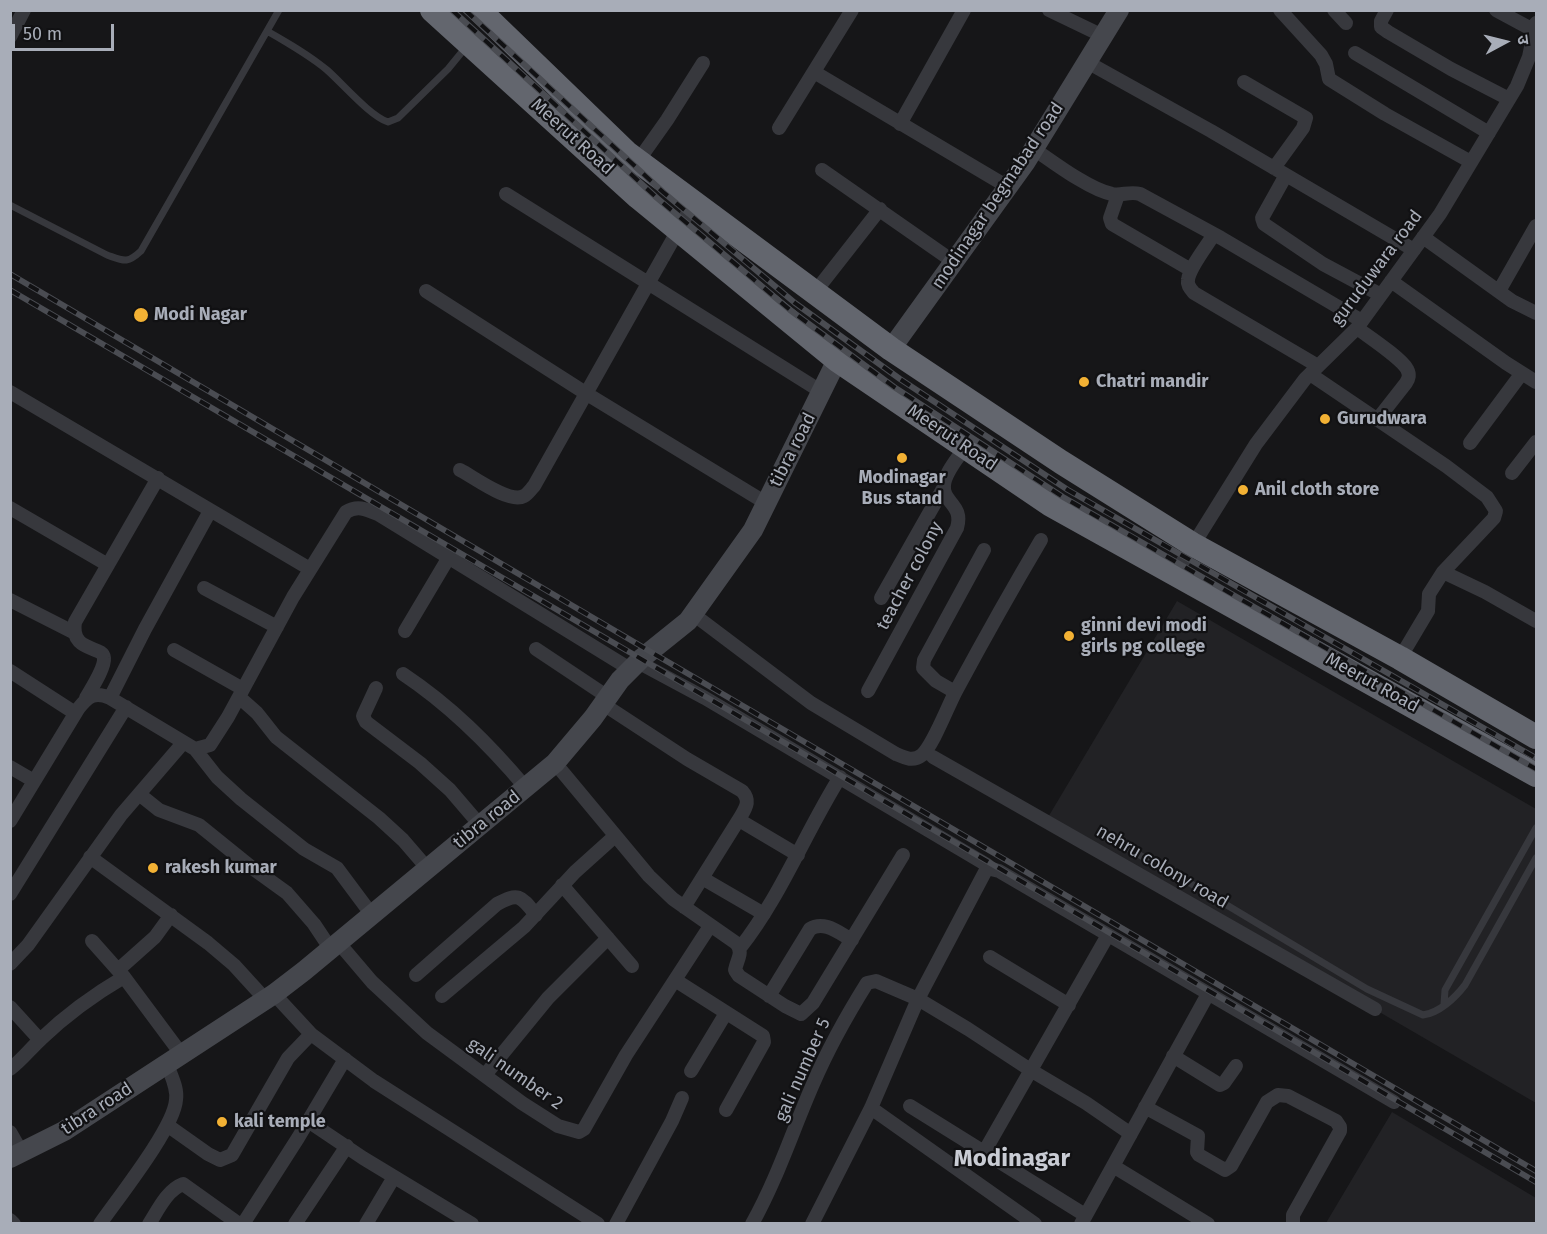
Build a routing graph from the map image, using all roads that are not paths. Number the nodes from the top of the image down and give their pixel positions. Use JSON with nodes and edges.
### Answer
{"nodes":[{"id":1,"x":24,"y":10,"type":"edge"},
{"id":2,"x":279,"y":10,"type":"edge"},
{"id":3,"x":432,"y":10,"type":"edge"},
{"id":4,"x":479,"y":10,"type":"edge"},
{"id":5,"x":852,"y":10,"type":"edge"},
{"id":6,"x":964,"y":10,"type":"edge"},
{"id":7,"x":1049,"y":10,"type":"edge"},
{"id":8,"x":1119,"y":10,"type":"edge"},
{"id":9,"x":1280,"y":10,"type":"edge"},
{"id":10,"x":1334,"y":10,"type":"edge"},
{"id":11,"x":1387,"y":10,"type":"edge"},
{"id":12,"x":1496,"y":10,"type":"edge"},
{"id":13,"x":1346,"y":23,"type":"dead end"},
{"id":14,"x":1536,"y":27,"type":"edge"},
{"id":15,"x":267,"y":31,"type":"junction"},
{"id":16,"x":1103,"y":36,"type":"junction"},
{"id":17,"x":10,"y":37,"type":"edge"},
{"id":18,"x":469,"y":44,"type":"junction"},
{"id":19,"x":1355,"y":54,"type":"dead end"},
{"id":20,"x":1087,"y":62,"type":"junction"},
{"id":21,"x":703,"y":63,"type":"dead end"},
{"id":22,"x":814,"y":72,"type":"junction"},
{"id":23,"x":1244,"y":82,"type":"dead end"},
{"id":24,"x":1509,"y":99,"type":"junction"},
{"id":25,"x":900,"y":124,"type":"junction"},
{"id":26,"x":779,"y":128,"type":"dead end"},
{"id":27,"x":1489,"y":134,"type":"junction"},
{"id":28,"x":1034,"y":149,"type":"junction"},
{"id":29,"x":638,"y":161,"type":"junction"},
{"id":30,"x":1471,"y":162,"type":"junction"},
{"id":31,"x":822,"y":170,"type":"dead end"},
{"id":32,"x":1280,"y":172,"type":"junction"},
{"id":33,"x":1008,"y":187,"type":"junction"},
{"id":34,"x":507,"y":194,"type":"dead end"},
{"id":35,"x":1118,"y":195,"type":"junction"},
{"id":36,"x":694,"y":202,"type":"junction"},
{"id":37,"x":10,"y":205,"type":"edge"},
{"id":38,"x":880,"y":209,"type":"junction"},
{"id":39,"x":1536,"y":226,"type":"edge"},
{"id":40,"x":679,"y":230,"type":"junction"},
{"id":41,"x":1214,"y":234,"type":"junction"},
{"id":42,"x":1423,"y":237,"type":"junction"},
{"id":43,"x":1413,"y":250,"type":"junction"},
{"id":44,"x":954,"y":262,"type":"junction"},
{"id":45,"x":1191,"y":270,"type":"junction"},
{"id":46,"x":1391,"y":281,"type":"junction"},
{"id":47,"x":649,"y":284,"type":"junction"},
{"id":48,"x":426,"y":291,"type":"dead end"},
{"id":49,"x":1499,"y":291,"type":"junction"},
{"id":50,"x":815,"y":292,"type":"junction"},
{"id":51,"x":1381,"y":295,"type":"junction"},
{"id":52,"x":1536,"y":313,"type":"edge"},
{"id":53,"x":1360,"y":324,"type":"junction"},
{"id":54,"x":891,"y":349,"type":"junction"},
{"id":55,"x":837,"y":360,"type":"junction"},
{"id":56,"x":1314,"y":370,"type":"junction"},
{"id":57,"x":1522,"y":373,"type":"junction"},
{"id":58,"x":1536,"y":382,"type":"edge"},
{"id":59,"x":10,"y":392,"type":"edge"},
{"id":60,"x":822,"y":392,"type":"junction"},
{"id":61,"x":587,"y":394,"type":"junction"},
{"id":62,"x":1377,"y":420,"type":"junction"},
{"id":63,"x":1536,"y":442,"type":"edge"},
{"id":64,"x":1470,"y":443,"type":"dead end"},
{"id":65,"x":965,"y":447,"type":"junction"},
{"id":66,"x":460,"y":470,"type":"dead end"},
{"id":67,"x":1512,"y":473,"type":"dead end"},
{"id":68,"x":158,"y":478,"type":"junction"},
{"id":69,"x":944,"y":487,"type":"junction"},
{"id":70,"x":766,"y":503,"type":"junction"},
{"id":71,"x":210,"y":511,"type":"junction"},
{"id":72,"x":12,"y":512,"type":"edge"},
{"id":73,"x":1041,"y":540,"type":"dead end"},
{"id":74,"x":1192,"y":544,"type":"junction"},
{"id":75,"x":984,"y":550,"type":"dead end"},
{"id":76,"x":449,"y":557,"type":"junction"},
{"id":77,"x":108,"y":565,"type":"junction"},
{"id":78,"x":310,"y":569,"type":"junction"},
{"id":79,"x":1443,"y":572,"type":"junction"},
{"id":80,"x":1175,"y":574,"type":"junction"},
{"id":81,"x":204,"y":588,"type":"dead end"},
{"id":82,"x":881,"y":598,"type":"dead end"},
{"id":83,"x":10,"y":600,"type":"edge"},
{"id":84,"x":693,"y":614,"type":"junction"},
{"id":85,"x":1536,"y":621,"type":"edge"},
{"id":86,"x":277,"y":627,"type":"junction"},
{"id":87,"x":405,"y":631,"type":"dead end"},
{"id":88,"x":73,"y":632,"type":"junction"},
{"id":89,"x":536,"y":649,"type":"dead end"},
{"id":90,"x":174,"y":650,"type":"dead end"},
{"id":91,"x":1400,"y":658,"type":"junction"},
{"id":92,"x":634,"y":666,"type":"junction"},
{"id":93,"x":10,"y":671,"type":"edge"},
{"id":94,"x":403,"y":674,"type":"dead end"},
{"id":95,"x":376,"y":688,"type":"dead end"},
{"id":96,"x":868,"y":691,"type":"dead end"},
{"id":97,"x":956,"y":692,"type":"junction"},
{"id":98,"x":241,"y":693,"type":"junction"},
{"id":99,"x":86,"y":698,"type":"junction"},
{"id":100,"x":110,"y":698,"type":"junction"},
{"id":101,"x":606,"y":701,"type":"junction"},
{"id":102,"x":126,"y":708,"type":"junction"},
{"id":103,"x":75,"y":713,"type":"junction"},
{"id":104,"x":1535,"y":733,"type":"edge"},
{"id":105,"x":189,"y":746,"type":"junction"},
{"id":106,"x":933,"y":757,"type":"dead end"},
{"id":107,"x":555,"y":763,"type":"junction"},
{"id":108,"x":10,"y":766,"type":"edge"},
{"id":109,"x":1536,"y":775,"type":"edge"},
{"id":110,"x":840,"y":777,"type":"junction"},
{"id":111,"x":34,"y":781,"type":"junction"},
{"id":112,"x":526,"y":788,"type":"junction"},
{"id":113,"x":139,"y":794,"type":"junction"},
{"id":114,"x":739,"y":820,"type":"junction"},
{"id":115,"x":10,"y":821,"type":"edge"},
{"id":116,"x":480,"y":825,"type":"junction"},
{"id":117,"x":1536,"y":828,"type":"edge"},
{"id":118,"x":615,"y":836,"type":"junction"},
{"id":119,"x":1118,"y":843,"type":"dead end"},
{"id":120,"x":798,"y":855,"type":"junction"},
{"id":121,"x":903,"y":855,"type":"dead end"},
{"id":122,"x":90,"y":857,"type":"junction"},
{"id":123,"x":1536,"y":858,"type":"edge"},
{"id":124,"x":987,"y":868,"type":"junction"},
{"id":125,"x":428,"y":869,"type":"junction"},
{"id":126,"x":702,"y":878,"type":"junction"},
{"id":127,"x":562,"y":885,"type":"junction"},
{"id":128,"x":10,"y":894,"type":"edge"},
{"id":129,"x":684,"y":907,"type":"junction"},
{"id":130,"x":764,"y":914,"type":"junction"},
{"id":131,"x":171,"y":915,"type":"junction"},
{"id":132,"x":372,"y":915,"type":"junction"},
{"id":133,"x":536,"y":915,"type":"junction"},
{"id":134,"x":710,"y":926,"type":"junction"},
{"id":135,"x":1108,"y":935,"type":"junction"},
{"id":136,"x":608,"y":938,"type":"junction"},
{"id":137,"x":852,"y":940,"type":"junction"},
{"id":138,"x":92,"y":941,"type":"dead end"},
{"id":139,"x":334,"y":945,"type":"junction"},
{"id":140,"x":740,"y":948,"type":"junction"},
{"id":141,"x":990,"y":957,"type":"dead end"},
{"id":142,"x":10,"y":964,"type":"edge"},
{"id":143,"x":632,"y":966,"type":"dead end"},
{"id":144,"x":121,"y":973,"type":"junction"},
{"id":145,"x":416,"y":975,"type":"dead end"},
{"id":146,"x":675,"y":980,"type":"junction"},
{"id":147,"x":1208,"y":994,"type":"junction"},
{"id":148,"x":269,"y":996,"type":"junction"},
{"id":149,"x":442,"y":996,"type":"dead end"},
{"id":150,"x":769,"y":996,"type":"junction"},
{"id":151,"x":918,"y":999,"type":"junction"},
{"id":152,"x":1444,"y":1004,"type":"junction"},
{"id":153,"x":1069,"y":1005,"type":"junction"},
{"id":154,"x":10,"y":1007,"type":"edge"},
{"id":155,"x":1375,"y":1009,"type":"dead end"},
{"id":156,"x":726,"y":1013,"type":"junction"},
{"id":157,"x":311,"y":1034,"type":"junction"},
{"id":158,"x":40,"y":1040,"type":"junction"},
{"id":159,"x":1173,"y":1056,"type":"junction"},
{"id":160,"x":174,"y":1059,"type":"junction"},
{"id":161,"x":345,"y":1059,"type":"junction"},
{"id":162,"x":1236,"y":1066,"type":"dead end"},
{"id":163,"x":10,"y":1069,"type":"edge"},
{"id":164,"x":691,"y":1071,"type":"dead end"},
{"id":165,"x":1032,"y":1071,"type":"junction"},
{"id":166,"x":484,"y":1075,"type":"junction"},
{"id":167,"x":682,"y":1098,"type":"dead end"},
{"id":168,"x":1394,"y":1102,"type":"dead end"},
{"id":169,"x":910,"y":1106,"type":"dead end"},
{"id":170,"x":1145,"y":1107,"type":"junction"},
{"id":171,"x":871,"y":1108,"type":"junction"},
{"id":172,"x":726,"y":1110,"type":"dead end"},
{"id":173,"x":308,"y":1121,"type":"junction"},
{"id":174,"x":167,"y":1125,"type":"junction"},
{"id":175,"x":10,"y":1132,"type":"edge"},
{"id":176,"x":1131,"y":1134,"type":"junction"},
{"id":177,"x":347,"y":1146,"type":"junction"},
{"id":178,"x":983,"y":1154,"type":"junction"},
{"id":179,"x":16,"y":1156,"type":"edge"},
{"id":180,"x":1113,"y":1166,"type":"junction"},
{"id":181,"x":394,"y":1177,"type":"junction"},
{"id":182,"x":451,"y":1211,"type":"junction"},
{"id":183,"x":10,"y":1220,"type":"edge"},
{"id":184,"x":1083,"y":1220,"type":"edge"},
{"id":185,"x":14,"y":1224,"type":"edge"},
{"id":186,"x":100,"y":1224,"type":"edge"},
{"id":187,"x":149,"y":1224,"type":"edge"},
{"id":188,"x":241,"y":1224,"type":"edge"},
{"id":189,"x":295,"y":1224,"type":"edge"},
{"id":190,"x":366,"y":1224,"type":"edge"},
{"id":191,"x":443,"y":1224,"type":"edge"},
{"id":192,"x":472,"y":1224,"type":"edge"},
{"id":193,"x":598,"y":1224,"type":"edge"},
{"id":194,"x":616,"y":1224,"type":"edge"},
{"id":195,"x":752,"y":1224,"type":"edge"},
{"id":196,"x":812,"y":1224,"type":"edge"},
{"id":197,"x":1035,"y":1224,"type":"edge"},
{"id":198,"x":1208,"y":1224,"type":"edge"},
{"id":199,"x":1293,"y":1224,"type":"edge"}],
"edges":[{"from":1,"to":17,"type":"street"},
{"from":2,"to":15,"type":"lane"},
{"from":3,"to":18,"type":"highway","name":"Meerut Road"},
{"from":4,"to":29,"type":"highway","name":"Meerut Road"},
{"from":5,"to":22,"type":"street"},
{"from":6,"to":25,"type":"street"},
{"from":7,"to":16,"type":"street"},
{"from":8,"to":16,"type":"street","name":"modinagar begmabad road"},
{"from":9,"to":30,"type":"street"},
{"from":10,"to":13,"type":"street"},
{"from":11,"to":24,"type":"street"},
{"from":12,"to":14,"type":"street"},
{"from":14,"to":24,"type":"street","name":"guruduwara road"},
{"from":15,"to":18,"type":"lane"},
{"from":15,"to":37,"type":"lane"},
{"from":16,"to":20,"type":"street","name":"modinagar begmabad road"},
{"from":18,"to":40,"type":"highway","name":"Meerut Road"},
{"from":19,"to":27,"type":"street"},
{"from":20,"to":28,"type":"street","name":"modinagar begmabad road"},
{"from":20,"to":32,"type":"street"},
{"from":21,"to":29,"type":"street"},
{"from":22,"to":25,"type":"street"},
{"from":22,"to":26,"type":"street"},
{"from":23,"to":32,"type":"street"},
{"from":24,"to":27,"type":"street","name":"guruduwara road"},
{"from":25,"to":33,"type":"street"},
{"from":27,"to":30,"type":"street","name":"guruduwara road"},
{"from":28,"to":33,"type":"street","name":"modinagar begmabad road"},
{"from":28,"to":35,"type":"street"},
{"from":29,"to":36,"type":"highway","name":"Meerut Road"},
{"from":30,"to":42,"type":"street","name":"guruduwara road"},
{"from":31,"to":38,"type":"street"},
{"from":32,"to":43,"type":"street"},
{"from":32,"to":51,"type":"street"},
{"from":33,"to":44,"type":"street","name":"modinagar begmabad road"},
{"from":34,"to":47,"type":"street"},
{"from":35,"to":41,"type":"street"},
{"from":35,"to":45,"type":"street"},
{"from":36,"to":40,"type":"street"},
{"from":36,"to":50,"type":"highway","name":"Meerut Road"},
{"from":38,"to":44,"type":"street"},
{"from":38,"to":50,"type":"street"},
{"from":39,"to":49,"type":"street"},
{"from":40,"to":47,"type":"street"},
{"from":40,"to":55,"type":"highway","name":"Meerut Road"},
{"from":41,"to":45,"type":"street"},
{"from":41,"to":53,"type":"street"},
{"from":42,"to":43,"type":"street","name":"guruduwara road"},
{"from":42,"to":49,"type":"street"},
{"from":43,"to":46,"type":"street","name":"guruduwara road"},
{"from":44,"to":54,"type":"street","name":"modinagar begmabad road"},
{"from":45,"to":56,"type":"street"},
{"from":46,"to":51,"type":"street","name":"guruduwara road"},
{"from":46,"to":57,"type":"street"},
{"from":47,"to":60,"type":"street"},
{"from":47,"to":61,"type":"street"},
{"from":48,"to":61,"type":"street"},
{"from":49,"to":52,"type":"street"},
{"from":50,"to":54,"type":"highway","name":"Meerut Road"},
{"from":51,"to":53,"type":"street","name":"guruduwara road"},
{"from":53,"to":56,"type":"street","name":"guruduwara road"},
{"from":53,"to":62,"type":"street"},
{"from":54,"to":74,"type":"highway","name":"Meerut Road"},
{"from":55,"to":60,"type":"street","name":"tibra road"},
{"from":55,"to":65,"type":"highway","name":"Meerut Road"},
{"from":56,"to":62,"type":"street"},
{"from":56,"to":74,"type":"street","name":"guruduwara road"},
{"from":57,"to":58,"type":"street"},
{"from":57,"to":64,"type":"street"},
{"from":59,"to":68,"type":"street"},
{"from":60,"to":70,"type":"street","name":"tibra road"},
{"from":61,"to":66,"type":"street"},
{"from":61,"to":70,"type":"street"},
{"from":62,"to":79,"type":"street"},
{"from":63,"to":67,"type":"street"},
{"from":65,"to":69,"type":"street"},
{"from":65,"to":80,"type":"highway","name":"Meerut Road"},
{"from":68,"to":71,"type":"street"},
{"from":68,"to":77,"type":"street"},
{"from":69,"to":82,"type":"street"},
{"from":69,"to":96,"type":"street","name":"teacher colony"},
{"from":70,"to":84,"type":"street","name":"tibra road"},
{"from":71,"to":78,"type":"street"},
{"from":71,"to":100,"type":"street"},
{"from":72,"to":77,"type":"street"},
{"from":73,"to":97,"type":"street"},
{"from":74,"to":80,"type":"street","name":"guruduwara road"},
{"from":74,"to":91,"type":"highway","name":"Meerut Road"},
{"from":75,"to":97,"type":"street"},
{"from":76,"to":78,"type":"street"},
{"from":76,"to":87,"type":"street"},
{"from":76,"to":92,"type":"street"},
{"from":77,"to":88,"type":"street"},
{"from":78,"to":86,"type":"street"},
{"from":79,"to":85,"type":"street"},
{"from":79,"to":91,"type":"street"},
{"from":80,"to":109,"type":"highway","name":"Meerut Road"},
{"from":81,"to":86,"type":"street"},
{"from":83,"to":88,"type":"street"},
{"from":84,"to":92,"type":"street","name":"tibra road"},
{"from":84,"to":97,"type":"street"},
{"from":86,"to":98,"type":"street"},
{"from":88,"to":99,"type":"street"},
{"from":89,"to":101,"type":"street"},
{"from":90,"to":98,"type":"street"},
{"from":91,"to":104,"type":"highway","name":"Meerut Road"},
{"from":92,"to":101,"type":"street","name":"tibra road"},
{"from":92,"to":110,"type":"street"},
{"from":93,"to":103,"type":"street"},
{"from":94,"to":112,"type":"street"},
{"from":95,"to":116,"type":"street"},
{"from":98,"to":105,"type":"street"},
{"from":98,"to":125,"type":"street"},
{"from":99,"to":100,"type":"street"},
{"from":99,"to":103,"type":"street"},
{"from":100,"to":102,"type":"street"},
{"from":101,"to":107,"type":"street","name":"tibra road"},
{"from":101,"to":114,"type":"street"},
{"from":102,"to":105,"type":"street"},
{"from":102,"to":128,"type":"street"},
{"from":103,"to":111,"type":"street"},
{"from":105,"to":113,"type":"street"},
{"from":105,"to":132,"type":"street"},
{"from":106,"to":155,"type":"street","name":"nehru colony road"},
{"from":107,"to":112,"type":"street","name":"tibra road"},
{"from":107,"to":118,"type":"street"},
{"from":108,"to":111,"type":"street"},
{"from":110,"to":120,"type":"street"},
{"from":110,"to":124,"type":"street"},
{"from":111,"to":115,"type":"street"},
{"from":112,"to":116,"type":"street","name":"tibra road"},
{"from":113,"to":122,"type":"street"},
{"from":113,"to":139,"type":"street","name":"gali number 2"},
{"from":114,"to":120,"type":"street"},
{"from":114,"to":126,"type":"street"},
{"from":116,"to":125,"type":"street","name":"tibra road"},
{"from":117,"to":152,"type":"lane"},
{"from":118,"to":127,"type":"street"},
{"from":118,"to":129,"type":"street"},
{"from":119,"to":152,"type":"lane"},
{"from":120,"to":130,"type":"street"},
{"from":121,"to":137,"type":"street"},
{"from":122,"to":131,"type":"street"},
{"from":122,"to":142,"type":"street"},
{"from":123,"to":152,"type":"lane"},
{"from":124,"to":135,"type":"street"},
{"from":124,"to":151,"type":"street"},
{"from":125,"to":132,"type":"street","name":"tibra road"},
{"from":126,"to":129,"type":"street"},
{"from":126,"to":130,"type":"street"},
{"from":127,"to":133,"type":"street"},
{"from":127,"to":136,"type":"street"},
{"from":129,"to":134,"type":"street"},
{"from":130,"to":140,"type":"street"},
{"from":131,"to":144,"type":"street"},
{"from":131,"to":148,"type":"street"},
{"from":132,"to":139,"type":"street","name":"tibra road"},
{"from":133,"to":145,"type":"street"},
{"from":133,"to":149,"type":"street"},
{"from":134,"to":140,"type":"street"},
{"from":134,"to":146,"type":"street","name":"gali number 2"},
{"from":135,"to":147,"type":"street"},
{"from":135,"to":153,"type":"street"},
{"from":136,"to":143,"type":"street"},
{"from":136,"to":166,"type":"street"},
{"from":137,"to":150,"type":"street"},
{"from":137,"to":150,"type":"street"},
{"from":138,"to":144,"type":"street"},
{"from":139,"to":148,"type":"street","name":"tibra road"},
{"from":139,"to":166,"type":"street","name":"gali number 2"},
{"from":140,"to":150,"type":"street"},
{"from":141,"to":153,"type":"street"},
{"from":144,"to":158,"type":"street"},
{"from":144,"to":160,"type":"street"},
{"from":146,"to":156,"type":"street"},
{"from":146,"to":166,"type":"street","name":"gali number 2"},
{"from":147,"to":159,"type":"street"},
{"from":147,"to":168,"type":"street"},
{"from":148,"to":157,"type":"street"},
{"from":148,"to":160,"type":"street","name":"tibra road"},
{"from":151,"to":165,"type":"street","name":"gali number 5"},
{"from":151,"to":171,"type":"street"},
{"from":151,"to":195,"type":"street","name":"gali number 5"},
{"from":153,"to":165,"type":"street"},
{"from":154,"to":158,"type":"street"},
{"from":156,"to":164,"type":"street"},
{"from":156,"to":172,"type":"street"},
{"from":157,"to":161,"type":"street"},
{"from":157,"to":174,"type":"street"},
{"from":158,"to":163,"type":"street"},
{"from":159,"to":162,"type":"street"},
{"from":159,"to":170,"type":"street"},
{"from":160,"to":174,"type":"street"},
{"from":160,"to":179,"type":"street","name":"tibra road"},
{"from":161,"to":173,"type":"street"},
{"from":161,"to":193,"type":"street"},
{"from":165,"to":176,"type":"street","name":"gali number 5"},
{"from":165,"to":178,"type":"street"},
{"from":167,"to":194,"type":"street"},
{"from":169,"to":178,"type":"street"},
{"from":170,"to":176,"type":"street"},
{"from":170,"to":199,"type":"street"},
{"from":171,"to":196,"type":"street"},
{"from":171,"to":197,"type":"street"},
{"from":173,"to":177,"type":"street"},
{"from":173,"to":188,"type":"street"},
{"from":174,"to":186,"type":"street"},
{"from":175,"to":179,"type":"street"},
{"from":176,"to":180,"type":"street"},
{"from":177,"to":181,"type":"street"},
{"from":177,"to":189,"type":"street"},
{"from":178,"to":184,"type":"street"},
{"from":180,"to":184,"type":"street"},
{"from":180,"to":198,"type":"street"},
{"from":181,"to":182,"type":"street"},
{"from":181,"to":190,"type":"street"},
{"from":182,"to":191,"type":"street"},
{"from":182,"to":192,"type":"street"},
{"from":183,"to":185,"type":"street"},
{"from":187,"to":188,"type":"street"}]}
